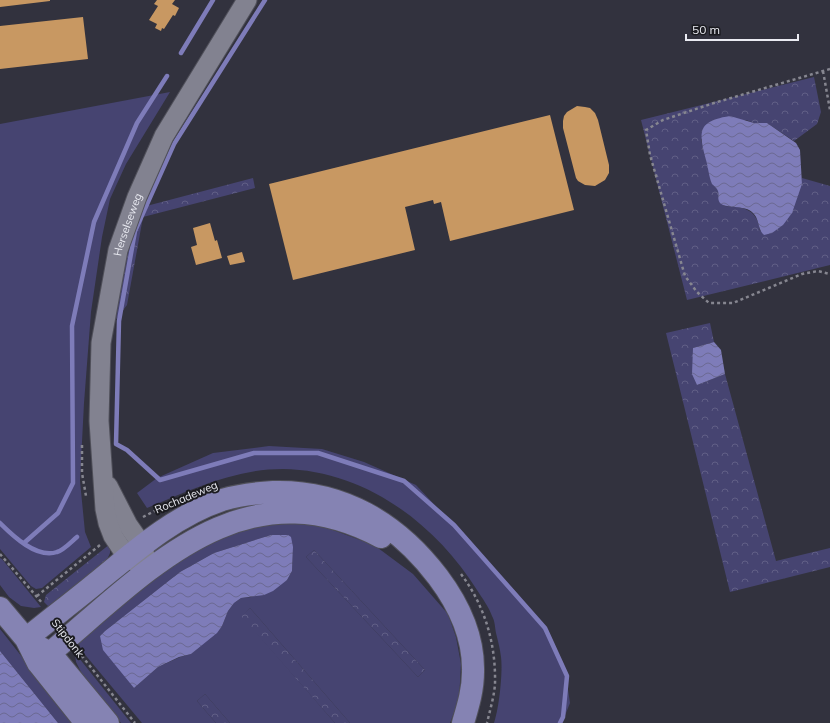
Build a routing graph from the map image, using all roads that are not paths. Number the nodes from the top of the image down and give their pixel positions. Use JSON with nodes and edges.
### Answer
{"nodes":[{"id":1,"x":247,"y":0,"type":"edge"},
{"id":2,"x":103,"y":476,"type":"junction"},
{"id":3,"x":134,"y":551,"type":"junction"},
{"id":4,"x":149,"y":570,"type":"junction"},
{"id":5,"x":432,"y":570,"type":"junction"},
{"id":6,"x":0,"y":608,"type":"edge"},
{"id":7,"x":26,"y":640,"type":"junction"},
{"id":8,"x":44,"y":658,"type":"junction"},
{"id":9,"x":86,"y":723,"type":"edge"},
{"id":10,"x":108,"y":723,"type":"edge"},
{"id":11,"x":463,"y":723,"type":"edge"}],
"edges":[{"from":1,"to":2,"type":"street","name":"Herselseweg"},
{"from":2,"to":3,"type":"street","name":"Herselseweg"},
{"from":2,"to":3,"type":"street","name":"Herselseweg"},
{"from":3,"to":4,"type":"street","name":"Herselseweg"},
{"from":3,"to":5,"type":"main road","name":"Rochadeweg"},
{"from":3,"to":7,"type":"main road","name":"Rochadeweg"},
{"from":4,"to":5,"type":"main road","name":"Rochadeweg"},
{"from":4,"to":8,"type":"main road","name":"Rochadeweg"},
{"from":5,"to":11,"type":"main road","name":"Rochadeweg"},
{"from":6,"to":7,"type":"main road","name":"Stipdonk"},
{"from":7,"to":8,"type":"main road","name":"Stipdonk"},
{"from":8,"to":9,"type":"main road","name":"Stipdonk"},
{"from":8,"to":10,"type":"main road","name":"Stipdonk"}]}
